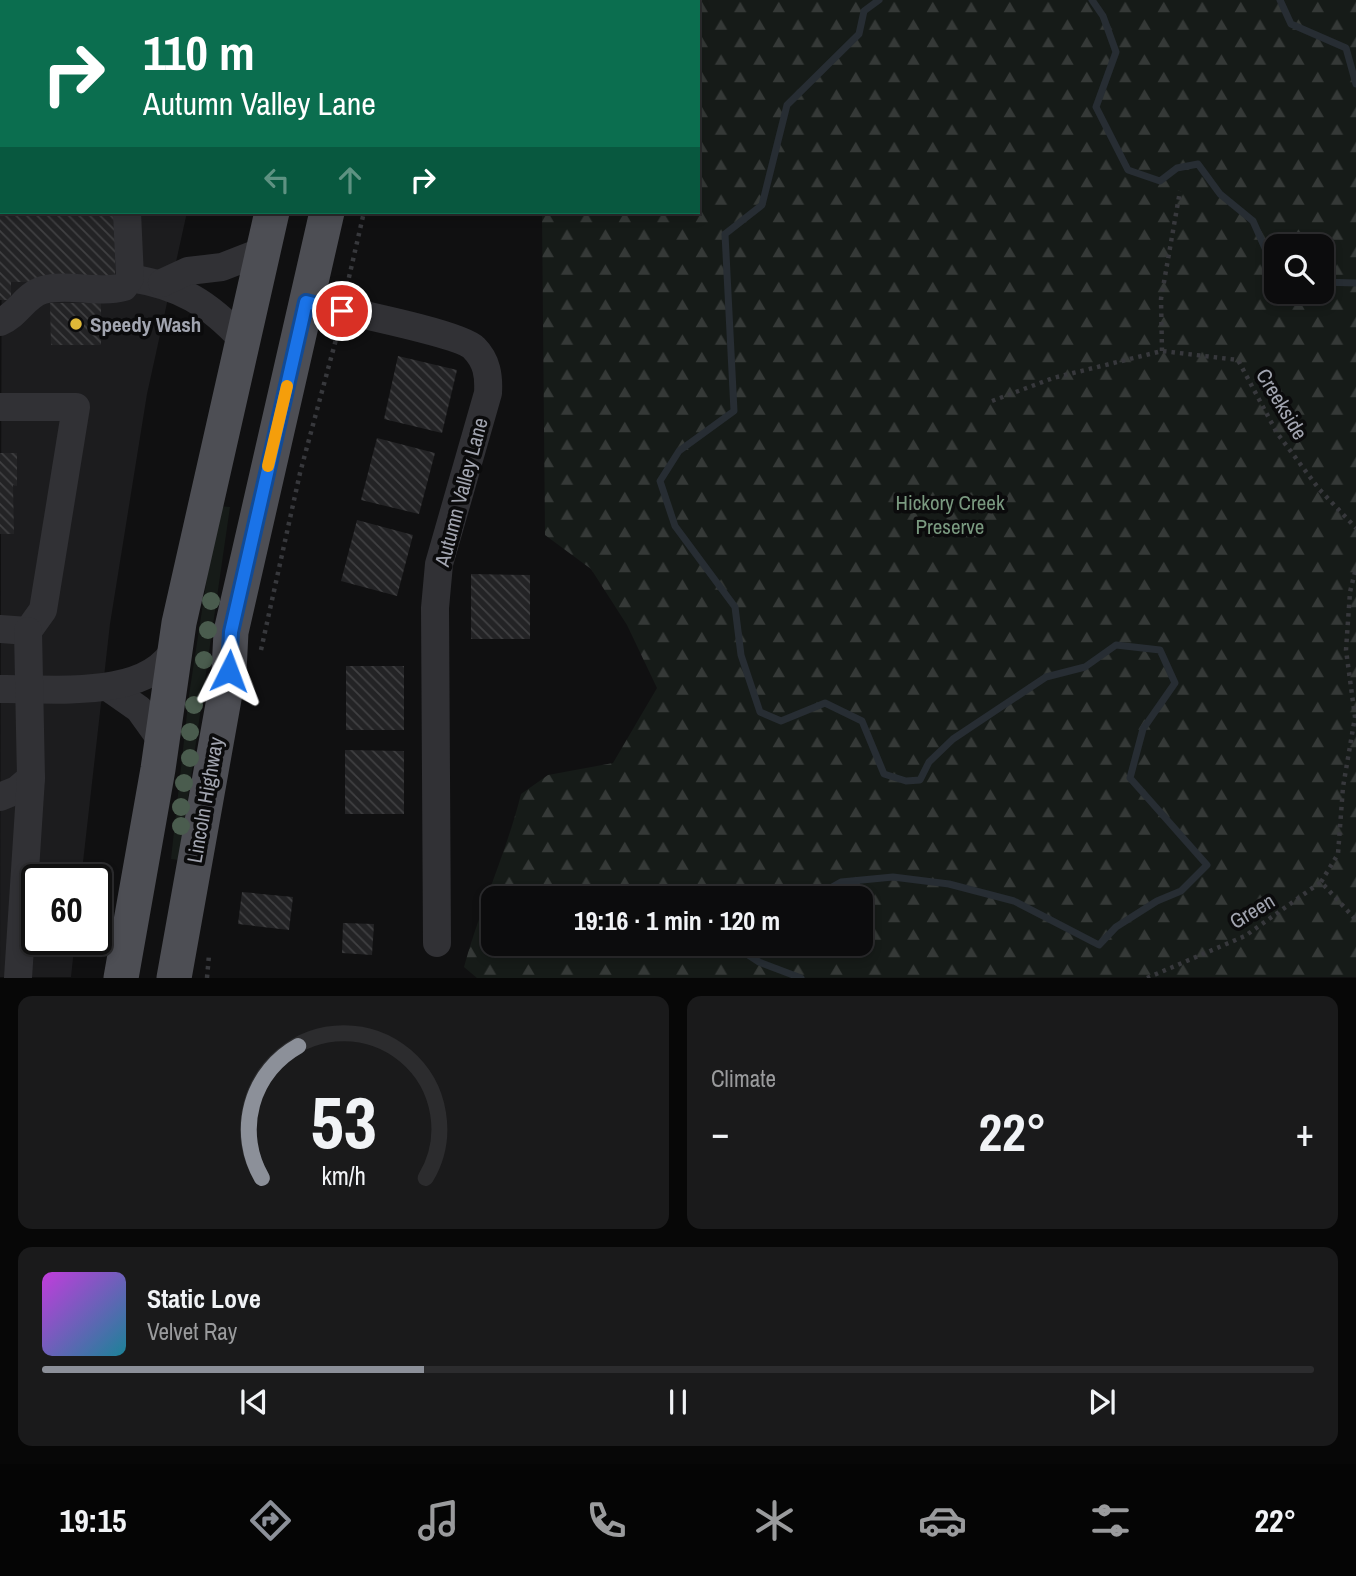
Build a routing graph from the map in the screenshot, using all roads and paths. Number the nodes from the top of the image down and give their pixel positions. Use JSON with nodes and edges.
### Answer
{"nodes":[{"id":1,"x":1180,"y":191,"type":"dead end"},
{"id":2,"x":127,"y":214,"type":"edge"},
{"id":3,"x":272,"y":214,"type":"edge"},
{"id":4,"x":327,"y":214,"type":"edge"},
{"id":5,"x":364,"y":214,"type":"edge"},
{"id":6,"x":263,"y":251,"type":"junction"},
{"id":7,"x":130,"y":278,"type":"junction"},
{"id":8,"x":162,"y":283,"type":"junction"},
{"id":9,"x":306,"y":302,"type":"junction"},
{"id":10,"x":342,"y":311,"type":"junction"},
{"id":11,"x":0,"y":322,"type":"edge"},
{"id":12,"x":243,"y":340,"type":"junction"},
{"id":13,"x":1162,"y":351,"type":"junction"},
{"id":14,"x":992,"y":401,"type":"dead end"},
{"id":15,"x":0,"y":407,"type":"edge"},
{"id":16,"x":1356,"y":528,"type":"edge"},
{"id":17,"x":1356,"y":568,"type":"edge"},
{"id":18,"x":0,"y":629,"type":"edge"},
{"id":19,"x":28,"y":631,"type":"junction"},
{"id":20,"x":176,"y":646,"type":"junction"},
{"id":21,"x":258,"y":662,"type":"dead end"},
{"id":22,"x":14,"y":688,"type":"edge"},
{"id":23,"x":109,"y":688,"type":"junction"},
{"id":24,"x":162,"y":741,"type":"junction"},
{"id":25,"x":31,"y":778,"type":"junction"},
{"id":26,"x":0,"y":797,"type":"edge"},
{"id":27,"x":1321,"y":882,"type":"junction"},
{"id":28,"x":1356,"y":920,"type":"edge"},
{"id":29,"x":437,"y":943,"type":"dead end"},
{"id":30,"x":210,"y":952,"type":"dead end"},
{"id":31,"x":18,"y":978,"type":"edge"},
{"id":32,"x":121,"y":978,"type":"edge"},
{"id":33,"x":174,"y":978,"type":"edge"},
{"id":34,"x":207,"y":978,"type":"edge"},
{"id":35,"x":1147,"y":978,"type":"edge"}],
"edges":[{"from":1,"to":13,"type":"path"},
{"from":2,"to":7,"type":"street"},
{"from":3,"to":6,"type":"main road"},
{"from":4,"to":9,"type":"main road","name":"Lincoln Highway"},
{"from":5,"to":10,"type":"path"},
{"from":6,"to":8,"type":"street"},
{"from":6,"to":12,"type":"main road"},
{"from":7,"to":8,"type":"street"},
{"from":7,"to":11,"type":"street"},
{"from":8,"to":12,"type":"street"},
{"from":9,"to":10,"type":"street","name":"Autumn Valley Lane"},
{"from":9,"to":33,"type":"main road","name":"Lincoln Highway"},
{"from":10,"to":21,"type":"path"},
{"from":10,"to":29,"type":"street","name":"Autumn Valley Lane"},
{"from":12,"to":20,"type":"main road"},
{"from":13,"to":14,"type":"path","name":"Creekside"},
{"from":13,"to":16,"type":"path","name":"Creekside"},
{"from":15,"to":19,"type":"street"},
{"from":17,"to":27,"type":"path"},
{"from":18,"to":19,"type":"street"},
{"from":19,"to":22,"type":"street"},
{"from":20,"to":23,"type":"street"},
{"from":20,"to":24,"type":"main road"},
{"from":22,"to":23,"type":"street"},
{"from":22,"to":25,"type":"street"},
{"from":23,"to":24,"type":"street"},
{"from":24,"to":32,"type":"main road"},
{"from":25,"to":26,"type":"street"},
{"from":25,"to":31,"type":"street"},
{"from":27,"to":28,"type":"path"},
{"from":27,"to":35,"type":"path","name":"Green"},
{"from":30,"to":34,"type":"path"}]}
